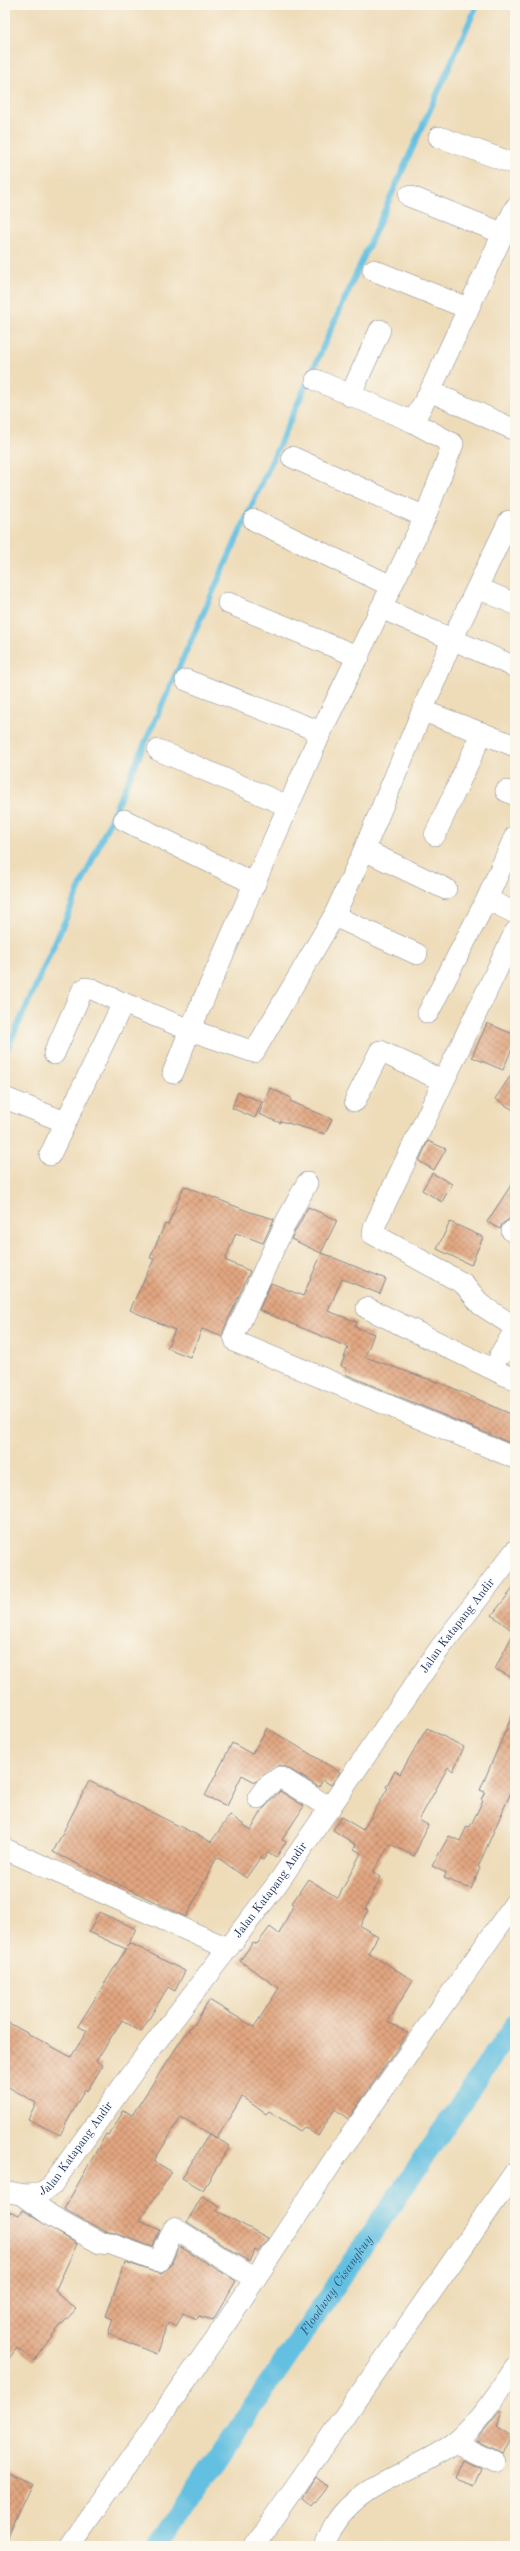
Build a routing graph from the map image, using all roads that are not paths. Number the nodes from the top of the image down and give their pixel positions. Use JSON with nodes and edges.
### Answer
{"nodes":[{"id":1,"x":439,"y":137,"type":"dead end"},
{"id":2,"x":515,"y":164,"type":"edge"},
{"id":3,"x":409,"y":196,"type":"dead end"},
{"id":4,"x":515,"y":208,"type":"edge"},
{"id":5,"x":502,"y":233,"type":"junction"},
{"id":6,"x":373,"y":270,"type":"dead end"},
{"id":7,"x":467,"y":308,"type":"junction"},
{"id":8,"x":380,"y":330,"type":"dead end"},
{"id":9,"x":316,"y":380,"type":"dead end"},
{"id":10,"x":430,"y":391,"type":"junction"},
{"id":11,"x":350,"y":396,"type":"junction"},
{"id":12,"x":413,"y":422,"type":"junction"},
{"id":13,"x":514,"y":426,"type":"edge"},
{"id":14,"x":292,"y":456,"type":"dead end"},
{"id":15,"x":425,"y":517,"type":"junction"},
{"id":16,"x":513,"y":518,"type":"edge"},
{"id":17,"x":254,"y":520,"type":"dead end"},
{"id":18,"x":391,"y":586,"type":"junction"},
{"id":19,"x":478,"y":588,"type":"junction"},
{"id":20,"x":228,"y":603,"type":"dead end"},
{"id":21,"x":515,"y":604,"type":"edge"},
{"id":22,"x":381,"y":608,"type":"junction"},
{"id":23,"x":452,"y":640,"type":"junction"},
{"id":24,"x":359,"y":657,"type":"junction"},
{"id":25,"x":515,"y":667,"type":"edge"},
{"id":26,"x":186,"y":680,"type":"dead end"},
{"id":27,"x":423,"y":710,"type":"junction"},
{"id":28,"x":321,"y":732,"type":"junction"},
{"id":29,"x":482,"y":733,"type":"junction"},
{"id":30,"x":515,"y":746,"type":"edge"},
{"id":31,"x":158,"y":750,"type":"dead end"},
{"id":32,"x":288,"y":806,"type":"junction"},
{"id":33,"x":124,"y":820,"type":"dead end"},
{"id":34,"x":435,"y":835,"type":"dead end"},
{"id":35,"x":515,"y":836,"type":"edge"},
{"id":36,"x":364,"y":850,"type":"junction"},
{"id":37,"x":255,"y":884,"type":"junction"},
{"id":38,"x":446,"y":889,"type":"dead end"},
{"id":39,"x":487,"y":899,"type":"junction"},
{"id":40,"x":515,"y":913,"type":"edge"},
{"id":41,"x":334,"y":916,"type":"junction"},
{"id":42,"x":515,"y":932,"type":"edge"},
{"id":43,"x":417,"y":954,"type":"dead end"},
{"id":44,"x":123,"y":1003,"type":"junction"},
{"id":45,"x":428,"y":1013,"type":"dead end"},
{"id":46,"x":190,"y":1030,"type":"junction"},
{"id":47,"x":54,"y":1054,"type":"dead end"},
{"id":48,"x":173,"y":1073,"type":"dead end"},
{"id":49,"x":443,"y":1081,"type":"junction"},
{"id":50,"x":5,"y":1098,"type":"edge"},
{"id":51,"x":355,"y":1101,"type":"dead end"},
{"id":52,"x":65,"y":1122,"type":"junction"},
{"id":53,"x":50,"y":1155,"type":"dead end"},
{"id":54,"x":307,"y":1183,"type":"dead end"},
{"id":55,"x":367,"y":1308,"type":"dead end"},
{"id":56,"x":515,"y":1328,"type":"edge"},
{"id":57,"x":500,"y":1355,"type":"dead end"},
{"id":58,"x":515,"y":1380,"type":"edge"},
{"id":59,"x":515,"y":1458,"type":"edge"},
{"id":60,"x":515,"y":1551,"type":"edge"},
{"id":61,"x":508,"y":1571,"type":"edge"},
{"id":62,"x":258,"y":1798,"type":"dead end"},
{"id":63,"x":330,"y":1808,"type":"junction"},
{"id":64,"x":5,"y":1849,"type":"edge"},
{"id":65,"x":515,"y":1903,"type":"edge"},
{"id":66,"x":227,"y":1948,"type":"junction"},
{"id":67,"x":515,"y":2172,"type":"edge"},
{"id":68,"x":14,"y":2193,"type":"edge"},
{"id":69,"x":255,"y":2279,"type":"junction"},
{"id":70,"x":515,"y":2368,"type":"edge"},
{"id":71,"x":454,"y":2443,"type":"junction"},
{"id":72,"x":495,"y":2462,"type":"dead end"},
{"id":73,"x":70,"y":2546,"type":"edge"},
{"id":74,"x":254,"y":2546,"type":"edge"},
{"id":75,"x":325,"y":2546,"type":"edge"}],
"edges":[{"from":1,"to":2,"type":"street"},
{"from":3,"to":5,"type":"street"},
{"from":4,"to":5,"type":"street"},
{"from":5,"to":7,"type":"street"},
{"from":6,"to":7,"type":"street"},
{"from":7,"to":10,"type":"street"},
{"from":8,"to":11,"type":"street"},
{"from":9,"to":11,"type":"street"},
{"from":10,"to":12,"type":"street"},
{"from":10,"to":13,"type":"street"},
{"from":11,"to":12,"type":"street"},
{"from":12,"to":15,"type":"street"},
{"from":14,"to":15,"type":"street"},
{"from":15,"to":18,"type":"street"},
{"from":16,"to":19,"type":"street"},
{"from":17,"to":18,"type":"street"},
{"from":18,"to":22,"type":"street"},
{"from":19,"to":21,"type":"street"},
{"from":19,"to":23,"type":"street"},
{"from":20,"to":24,"type":"street"},
{"from":22,"to":23,"type":"street"},
{"from":22,"to":24,"type":"street"},
{"from":23,"to":25,"type":"street"},
{"from":23,"to":27,"type":"street"},
{"from":24,"to":28,"type":"street"},
{"from":26,"to":28,"type":"street"},
{"from":27,"to":29,"type":"street"},
{"from":27,"to":36,"type":"street"},
{"from":28,"to":32,"type":"street"},
{"from":29,"to":30,"type":"street"},
{"from":29,"to":34,"type":"street"},
{"from":31,"to":32,"type":"street"},
{"from":32,"to":37,"type":"street"},
{"from":33,"to":37,"type":"street"},
{"from":35,"to":39,"type":"street"},
{"from":36,"to":38,"type":"street"},
{"from":36,"to":41,"type":"street"},
{"from":37,"to":46,"type":"street"},
{"from":39,"to":40,"type":"street"},
{"from":39,"to":45,"type":"street"},
{"from":41,"to":43,"type":"street"},
{"from":41,"to":46,"type":"street"},
{"from":42,"to":49,"type":"street"},
{"from":44,"to":46,"type":"street"},
{"from":44,"to":47,"type":"street"},
{"from":44,"to":52,"type":"street"},
{"from":46,"to":48,"type":"street"},
{"from":49,"to":51,"type":"street"},
{"from":49,"to":56,"type":"street"},
{"from":50,"to":52,"type":"street"},
{"from":52,"to":53,"type":"street"},
{"from":54,"to":59,"type":"street"},
{"from":55,"to":58,"type":"street"},
{"from":56,"to":57,"type":"street"},
{"from":60,"to":61,"type":"street","name":"Jalan Katapang Andir"},
{"from":61,"to":63,"type":"street","name":"Jalan Katapang Andir"},
{"from":62,"to":63,"type":"street"},
{"from":63,"to":66,"type":"street","name":"Jalan Katapang Andir"},
{"from":64,"to":66,"type":"street"},
{"from":65,"to":69,"type":"street"},
{"from":66,"to":68,"type":"street","name":"Jalan Katapang Andir"},
{"from":67,"to":74,"type":"street"},
{"from":68,"to":69,"type":"street"},
{"from":69,"to":73,"type":"street"},
{"from":70,"to":71,"type":"street"},
{"from":71,"to":72,"type":"street"},
{"from":71,"to":75,"type":"street"}]}
